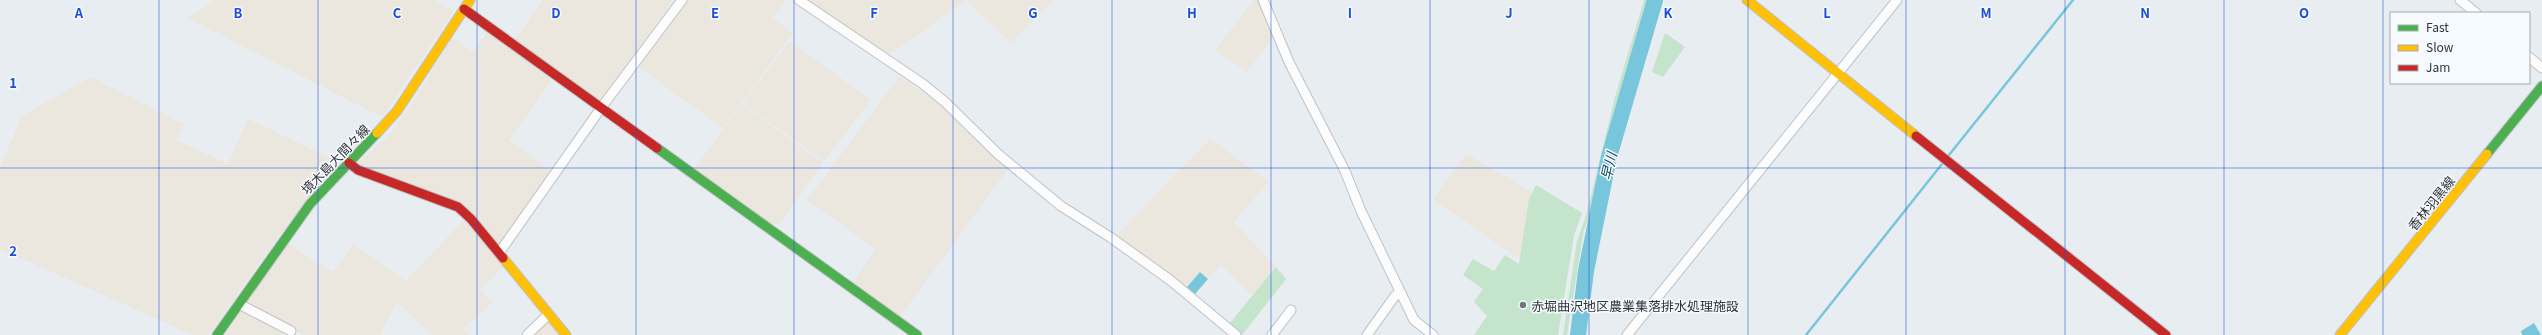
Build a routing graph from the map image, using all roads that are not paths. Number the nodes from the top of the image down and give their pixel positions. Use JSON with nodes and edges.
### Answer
{"nodes":[{"id":1,"x":470,"y":0,"type":"edge"},
{"id":2,"x":682,"y":0,"type":"edge"},
{"id":3,"x":799,"y":0,"type":"edge"},
{"id":4,"x":1263,"y":0,"type":"edge"},
{"id":5,"x":1747,"y":0,"type":"edge"},
{"id":6,"x":1897,"y":0,"type":"edge"},
{"id":7,"x":2460,"y":0,"type":"edge"},
{"id":8,"x":464,"y":9,"type":"junction"},
{"id":9,"x":2475,"y":12,"type":"edge"},
{"id":10,"x":2530,"y":58,"type":"edge"},
{"id":11,"x":2542,"y":68,"type":"edge"},
{"id":12,"x":1839,"y":73,"type":"junction"},
{"id":13,"x":2542,"y":86,"type":"edge"},
{"id":14,"x":601,"y":108,"type":"junction"},
{"id":15,"x":349,"y":163,"type":"junction"},
{"id":16,"x":499,"y":253,"type":"junction"},
{"id":17,"x":1400,"y":292,"type":"junction"},
{"id":18,"x":239,"y":304,"type":"junction"},
{"id":19,"x":1291,"y":310,"type":"dead end"},
{"id":20,"x":548,"y":314,"type":"junction"},
{"id":21,"x":1418,"y":330,"type":"edge"},
{"id":22,"x":291,"y":331,"type":"dead end"},
{"id":23,"x":2163,"y":334,"type":"edge"},
{"id":24,"x":217,"y":335,"type":"edge"},
{"id":25,"x":527,"y":335,"type":"edge"},
{"id":26,"x":566,"y":335,"type":"edge"},
{"id":27,"x":917,"y":335,"type":"edge"},
{"id":28,"x":1236,"y":335,"type":"edge"},
{"id":29,"x":1272,"y":335,"type":"edge"},
{"id":30,"x":1367,"y":335,"type":"edge"},
{"id":31,"x":1433,"y":335,"type":"edge"},
{"id":32,"x":1627,"y":335,"type":"edge"},
{"id":33,"x":2340,"y":335,"type":"edge"}],
"edges":[{"from":1,"to":8,"type":"street","name":"境木島大間々線"},
{"from":2,"to":14,"type":"street"},
{"from":3,"to":28,"type":"street"},
{"from":4,"to":17,"type":"street"},
{"from":5,"to":12,"type":"street"},
{"from":6,"to":12,"type":"street"},
{"from":7,"to":9,"type":"street"},
{"from":8,"to":14,"type":"street"},
{"from":8,"to":15,"type":"street","name":"境木島大間々線"},
{"from":10,"to":11,"type":"street"},
{"from":12,"to":23,"type":"street"},
{"from":12,"to":32,"type":"street"},
{"from":13,"to":33,"type":"street","name":"香林羽黒線"},
{"from":14,"to":16,"type":"street"},
{"from":14,"to":27,"type":"street"},
{"from":15,"to":16,"type":"street"},
{"from":15,"to":18,"type":"street","name":"境木島大間々線"},
{"from":16,"to":20,"type":"street"},
{"from":17,"to":21,"type":"street"},
{"from":17,"to":30,"type":"street"},
{"from":18,"to":22,"type":"street"},
{"from":18,"to":24,"type":"street","name":"境木島大間々線"},
{"from":19,"to":29,"type":"street"},
{"from":20,"to":25,"type":"street"},
{"from":20,"to":26,"type":"street"},
{"from":21,"to":31,"type":"street"}]}
